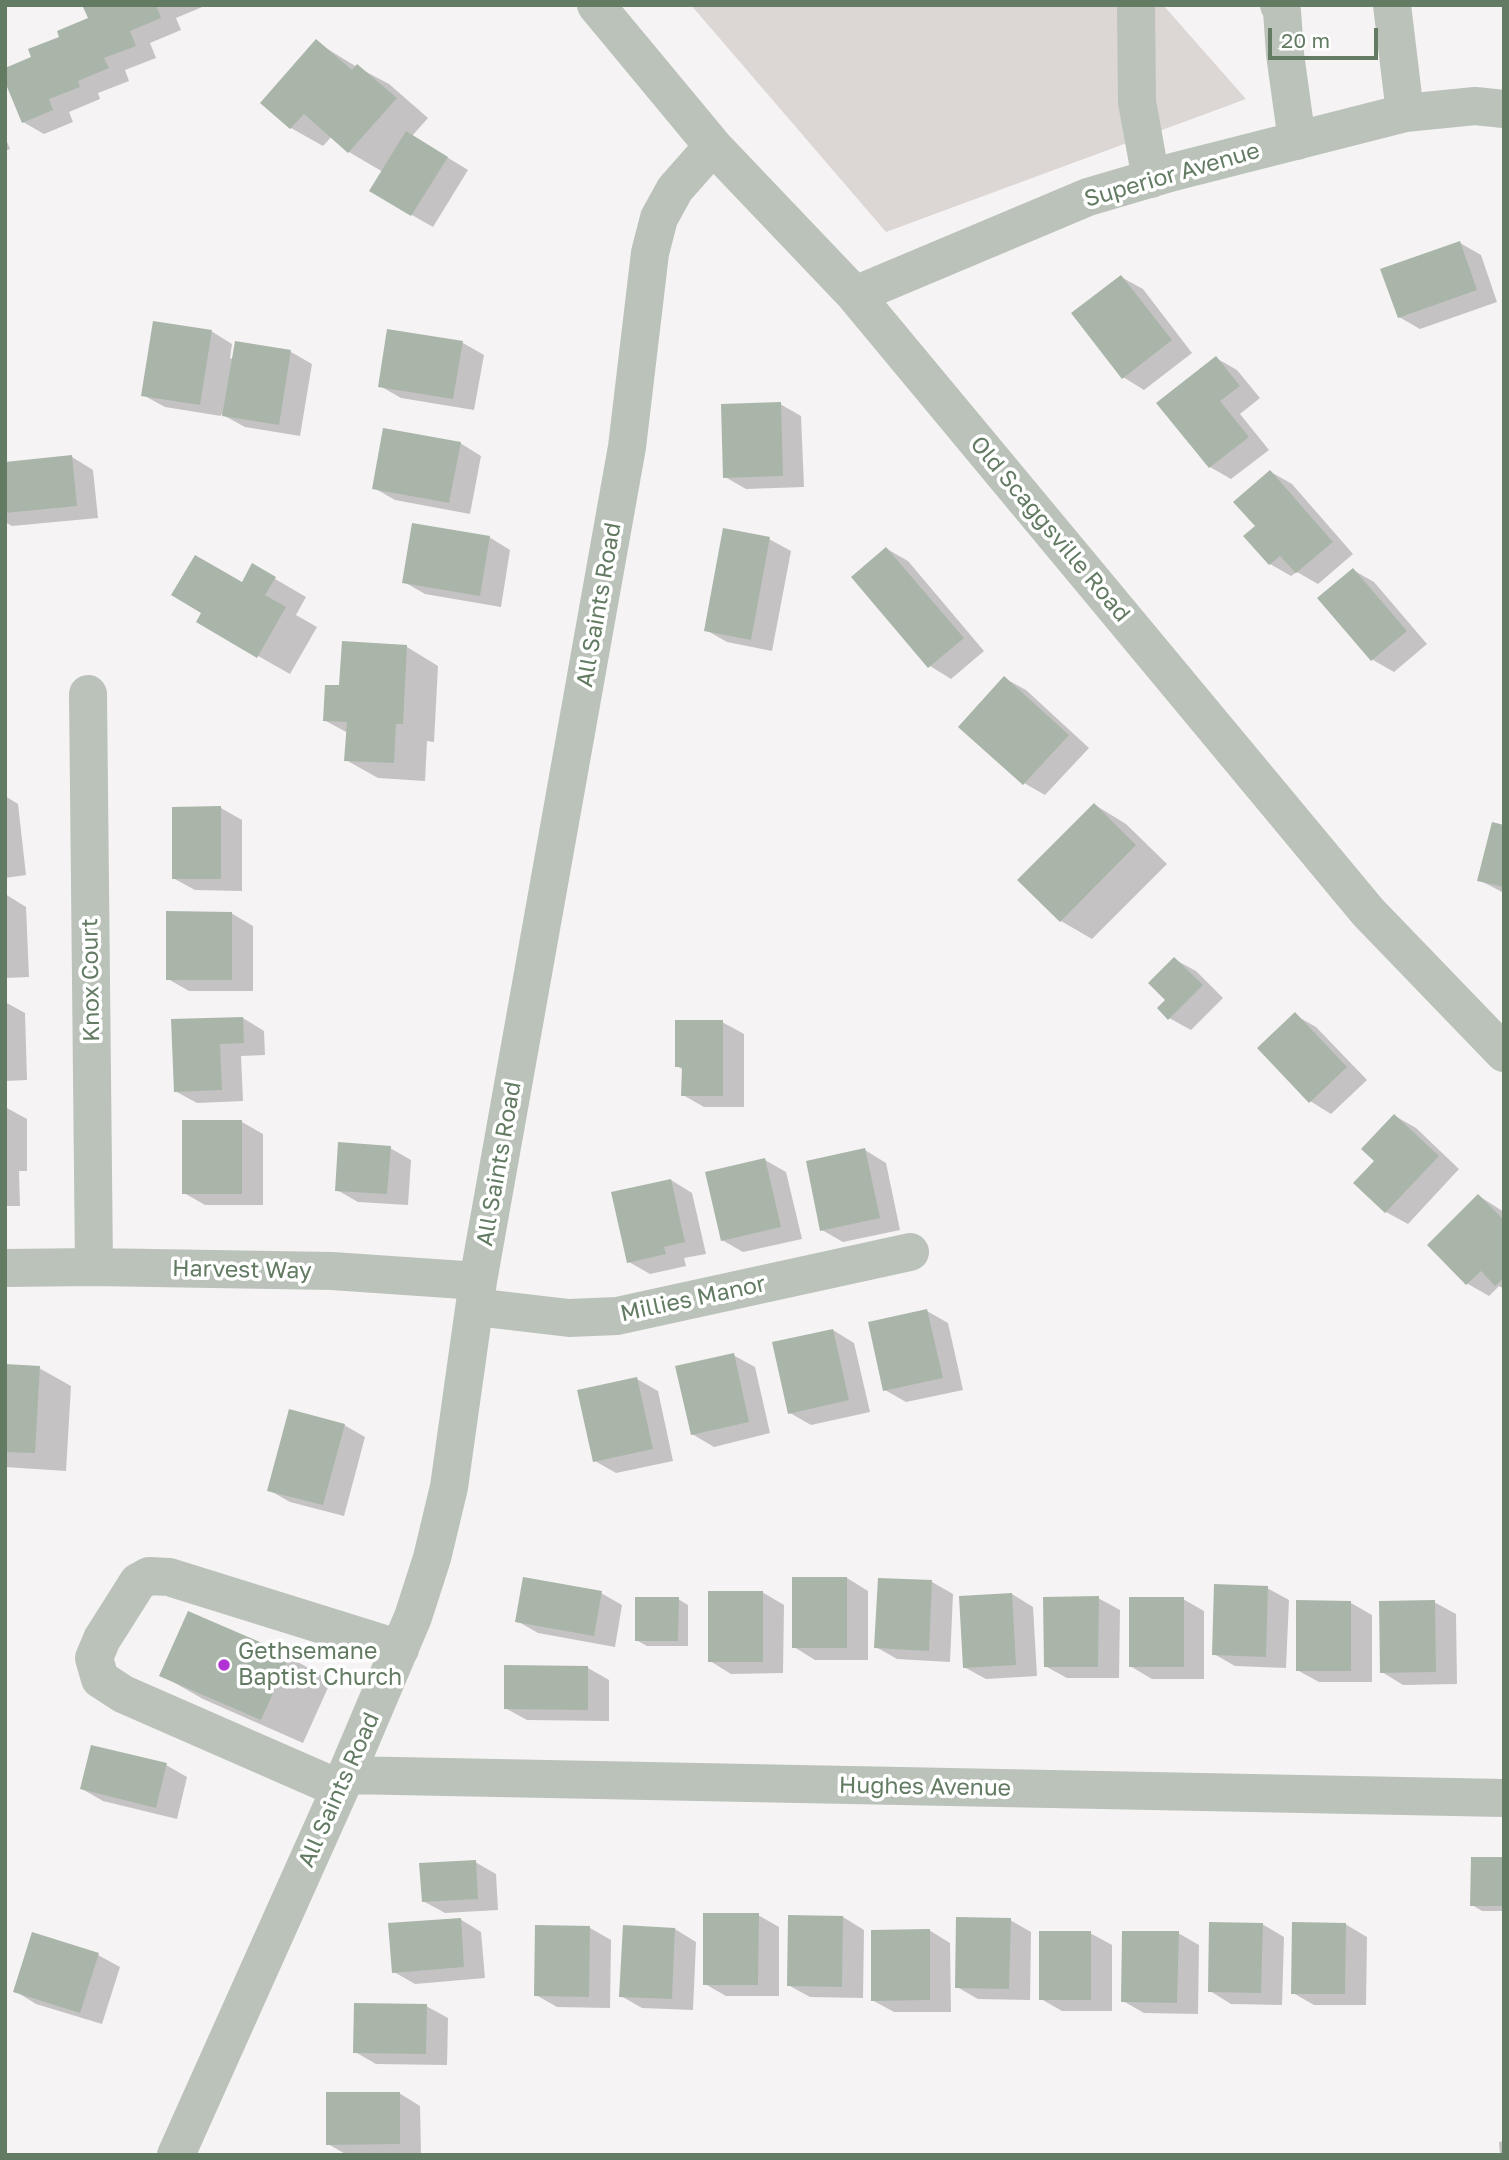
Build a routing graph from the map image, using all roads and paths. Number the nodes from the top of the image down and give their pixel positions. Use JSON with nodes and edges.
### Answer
{"nodes":[{"id":1,"x":596,"y":5,"type":"edge"},
{"id":2,"x":1136,"y":5,"type":"edge"},
{"id":3,"x":1279,"y":5,"type":"edge"},
{"id":4,"x":1392,"y":5,"type":"edge"},
{"id":5,"x":1504,"y":109,"type":"edge"},
{"id":6,"x":1405,"y":113,"type":"junction"},
{"id":7,"x":1297,"y":141,"type":"junction"},
{"id":8,"x":713,"y":146,"type":"junction"},
{"id":9,"x":1151,"y":179,"type":"junction"},
{"id":10,"x":855,"y":295,"type":"junction"},
{"id":11,"x":88,"y":694,"type":"dead end"},
{"id":12,"x":1504,"y":1053,"type":"edge"},
{"id":13,"x":910,"y":1252,"type":"dead end"},
{"id":14,"x":94,"y":1267,"type":"junction"},
{"id":15,"x":5,"y":1268,"type":"edge"},
{"id":16,"x":476,"y":1294,"type":"junction"},
{"id":17,"x":400,"y":1649,"type":"junction"},
{"id":18,"x":343,"y":1782,"type":"junction"},
{"id":19,"x":1504,"y":1798,"type":"edge"},
{"id":20,"x":176,"y":2155,"type":"edge"}],
"edges":[{"from":1,"to":8,"type":"street","name":"Old Scaggsville Road"},
{"from":2,"to":9,"type":"street"},
{"from":3,"to":7,"type":"street"},
{"from":4,"to":6,"type":"street"},
{"from":5,"to":6,"type":"street","name":"Superior Avenue"},
{"from":6,"to":7,"type":"street","name":"Superior Avenue"},
{"from":7,"to":9,"type":"street","name":"Superior Avenue"},
{"from":8,"to":10,"type":"street","name":"Old Scaggsville Road"},
{"from":8,"to":16,"type":"street","name":"All Saints Road"},
{"from":9,"to":10,"type":"street","name":"Superior Avenue"},
{"from":10,"to":12,"type":"street","name":"Old Scaggsville Road"},
{"from":11,"to":14,"type":"street","name":"Knox Court"},
{"from":13,"to":16,"type":"street","name":"Millies Manor"},
{"from":14,"to":15,"type":"street","name":"Harvest Way"},
{"from":14,"to":16,"type":"street","name":"Harvest Way"},
{"from":16,"to":17,"type":"street","name":"All Saints Road"},
{"from":17,"to":18,"type":"street","name":"All Saints Road"},
{"from":17,"to":18,"type":"street"},
{"from":18,"to":19,"type":"street","name":"Hughes Avenue"},
{"from":18,"to":20,"type":"street","name":"All Saints Road"}]}
